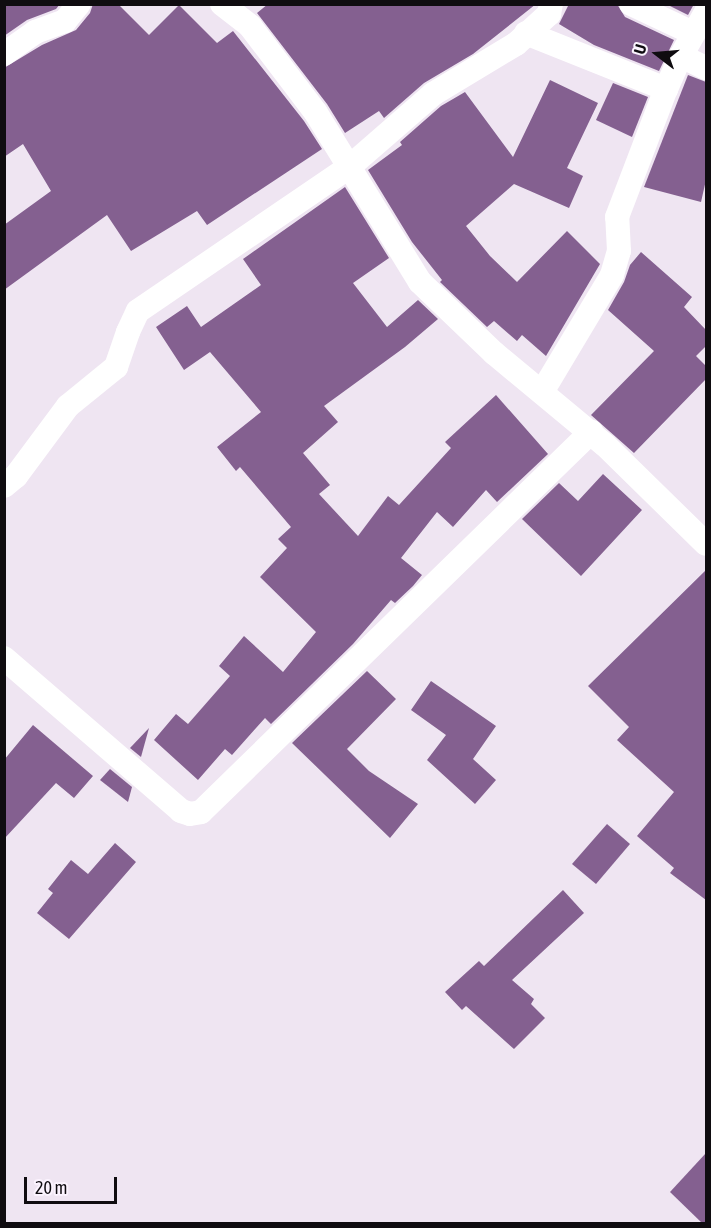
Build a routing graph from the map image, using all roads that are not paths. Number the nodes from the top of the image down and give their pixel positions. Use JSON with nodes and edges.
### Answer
{"nodes":[{"id":1,"x":79,"y":4,"type":"edge"},
{"id":2,"x":222,"y":4,"type":"edge"},
{"id":3,"x":551,"y":4,"type":"edge"},
{"id":4,"x":631,"y":4,"type":"edge"},
{"id":5,"x":706,"y":12,"type":"edge"},
{"id":6,"x":526,"y":33,"type":"junction"},
{"id":7,"x":693,"y":33,"type":"junction"},
{"id":8,"x":4,"y":54,"type":"edge"},
{"id":9,"x":681,"y":56,"type":"junction"},
{"id":10,"x":706,"y":68,"type":"edge"},
{"id":11,"x":666,"y":89,"type":"junction"},
{"id":12,"x":348,"y":168,"type":"junction"},
{"id":13,"x":542,"y":392,"type":"junction"},
{"id":14,"x":591,"y":432,"type":"junction"},
{"id":15,"x":4,"y":486,"type":"edge"},
{"id":16,"x":706,"y":544,"type":"edge"},
{"id":17,"x":4,"y":658,"type":"edge"}],
"edges":[{"from":1,"to":8,"type":"street"},
{"from":2,"to":12,"type":"street"},
{"from":3,"to":6,"type":"street"},
{"from":4,"to":7,"type":"street"},
{"from":5,"to":7,"type":"street"},
{"from":6,"to":11,"type":"street"},
{"from":6,"to":12,"type":"street"},
{"from":7,"to":9,"type":"street"},
{"from":9,"to":10,"type":"street"},
{"from":9,"to":11,"type":"street"},
{"from":11,"to":13,"type":"street"},
{"from":12,"to":13,"type":"street"},
{"from":12,"to":15,"type":"street"},
{"from":13,"to":14,"type":"street"},
{"from":14,"to":16,"type":"street"},
{"from":14,"to":17,"type":"street"}]}
